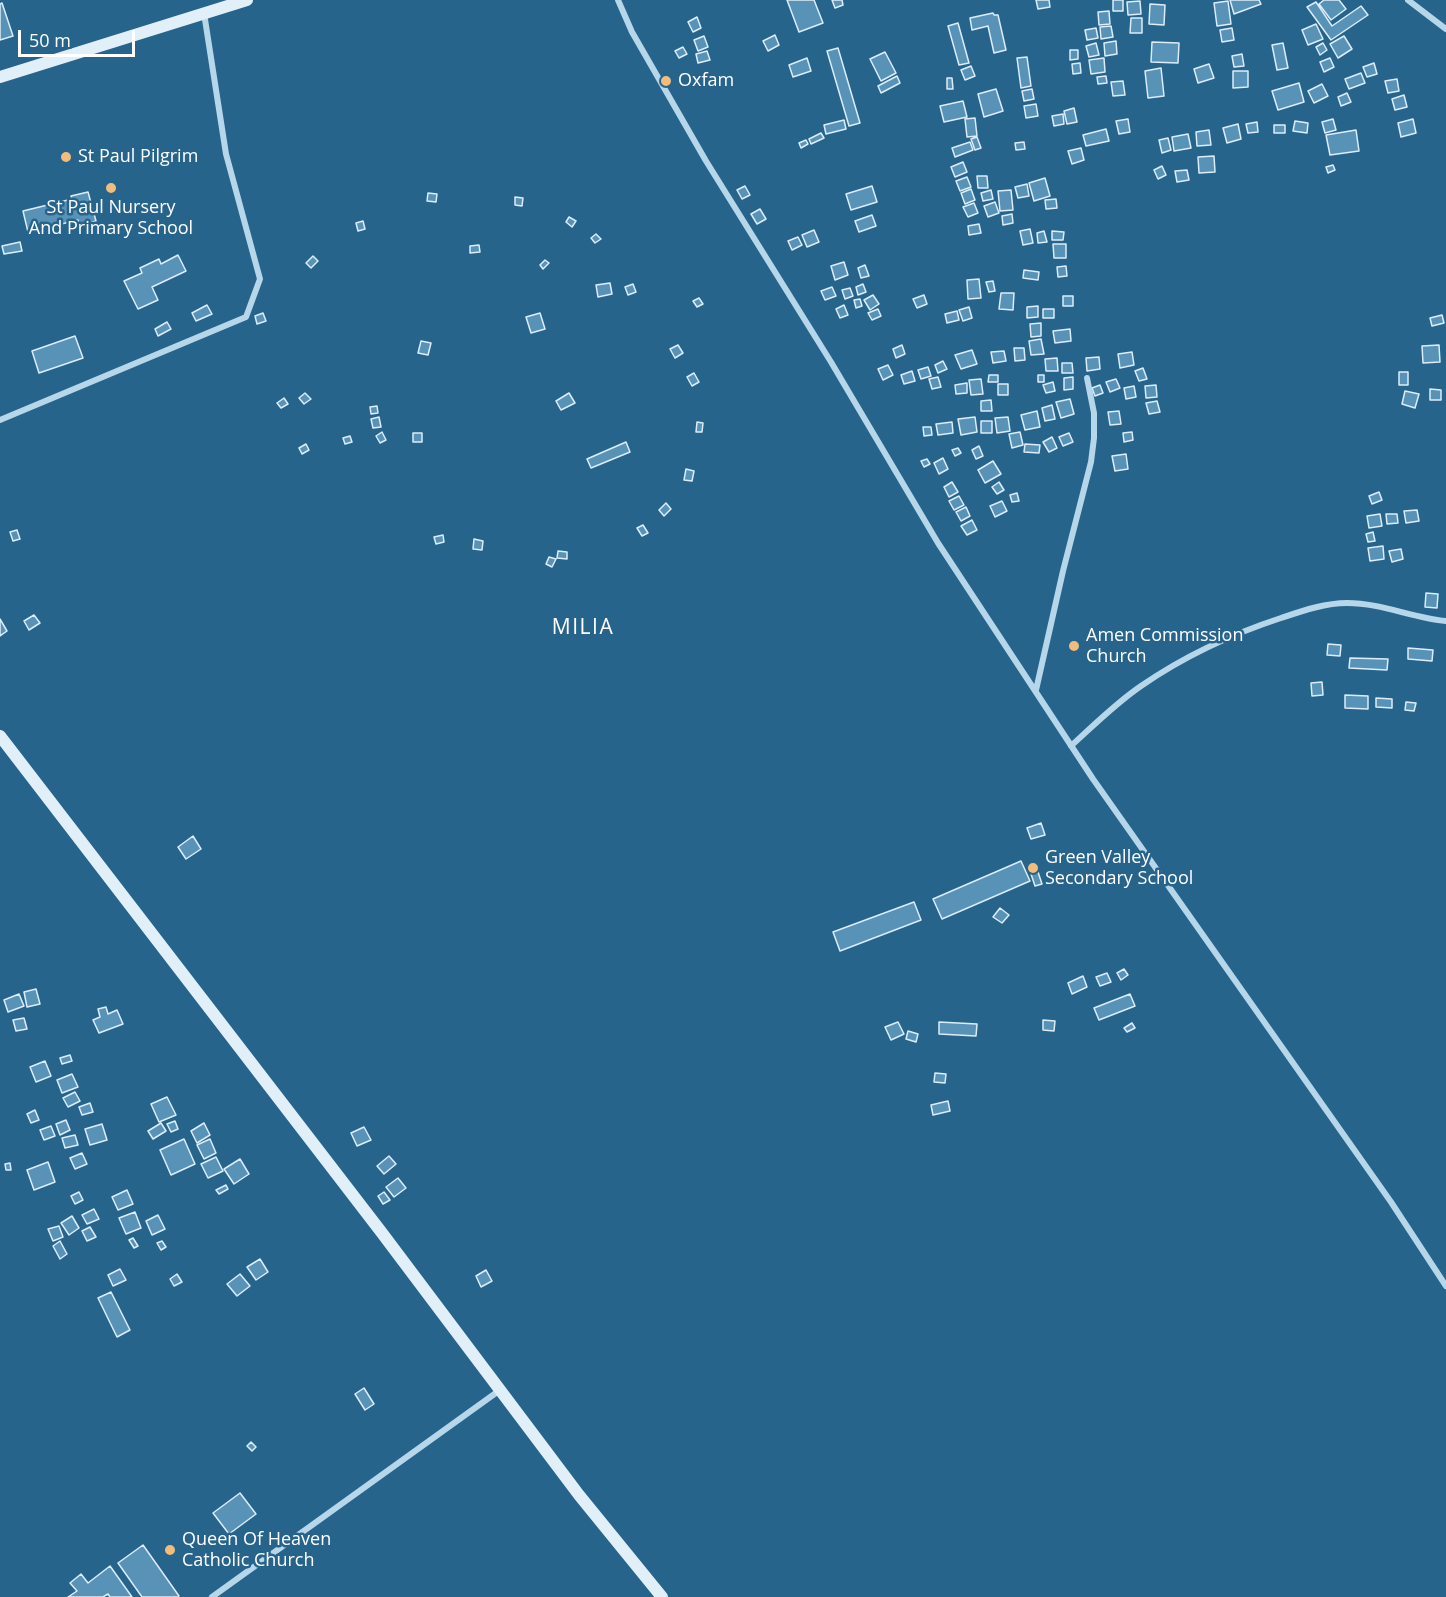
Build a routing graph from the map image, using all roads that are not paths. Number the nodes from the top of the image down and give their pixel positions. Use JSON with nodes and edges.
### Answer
{"nodes":[{"id":1,"x":247,"y":0,"type":"edge"},
{"id":2,"x":618,"y":0,"type":"edge"},
{"id":3,"x":1408,"y":0,"type":"edge"},
{"id":4,"x":204,"y":13,"type":"junction"},
{"id":5,"x":1446,"y":29,"type":"edge"},
{"id":6,"x":0,"y":77,"type":"edge"},
{"id":7,"x":1087,"y":378,"type":"dead end"},
{"id":8,"x":0,"y":420,"type":"edge"},
{"id":9,"x":1446,"y":621,"type":"edge"},
{"id":10,"x":1036,"y":690,"type":"junction"},
{"id":11,"x":0,"y":736,"type":"edge"},
{"id":12,"x":1071,"y":746,"type":"junction"},
{"id":13,"x":1446,"y":1286,"type":"edge"},
{"id":14,"x":500,"y":1390,"type":"junction"},
{"id":15,"x":212,"y":1597,"type":"edge"},
{"id":16,"x":662,"y":1597,"type":"edge"}],
"edges":[{"from":1,"to":4,"type":"street"},
{"from":2,"to":10,"type":"street"},
{"from":3,"to":5,"type":"street"},
{"from":4,"to":6,"type":"street"},
{"from":4,"to":8,"type":"street"},
{"from":7,"to":10,"type":"street"},
{"from":9,"to":12,"type":"street"},
{"from":10,"to":12,"type":"street"},
{"from":11,"to":14,"type":"street"},
{"from":12,"to":13,"type":"street"},
{"from":14,"to":15,"type":"street"},
{"from":14,"to":16,"type":"street"}]}
